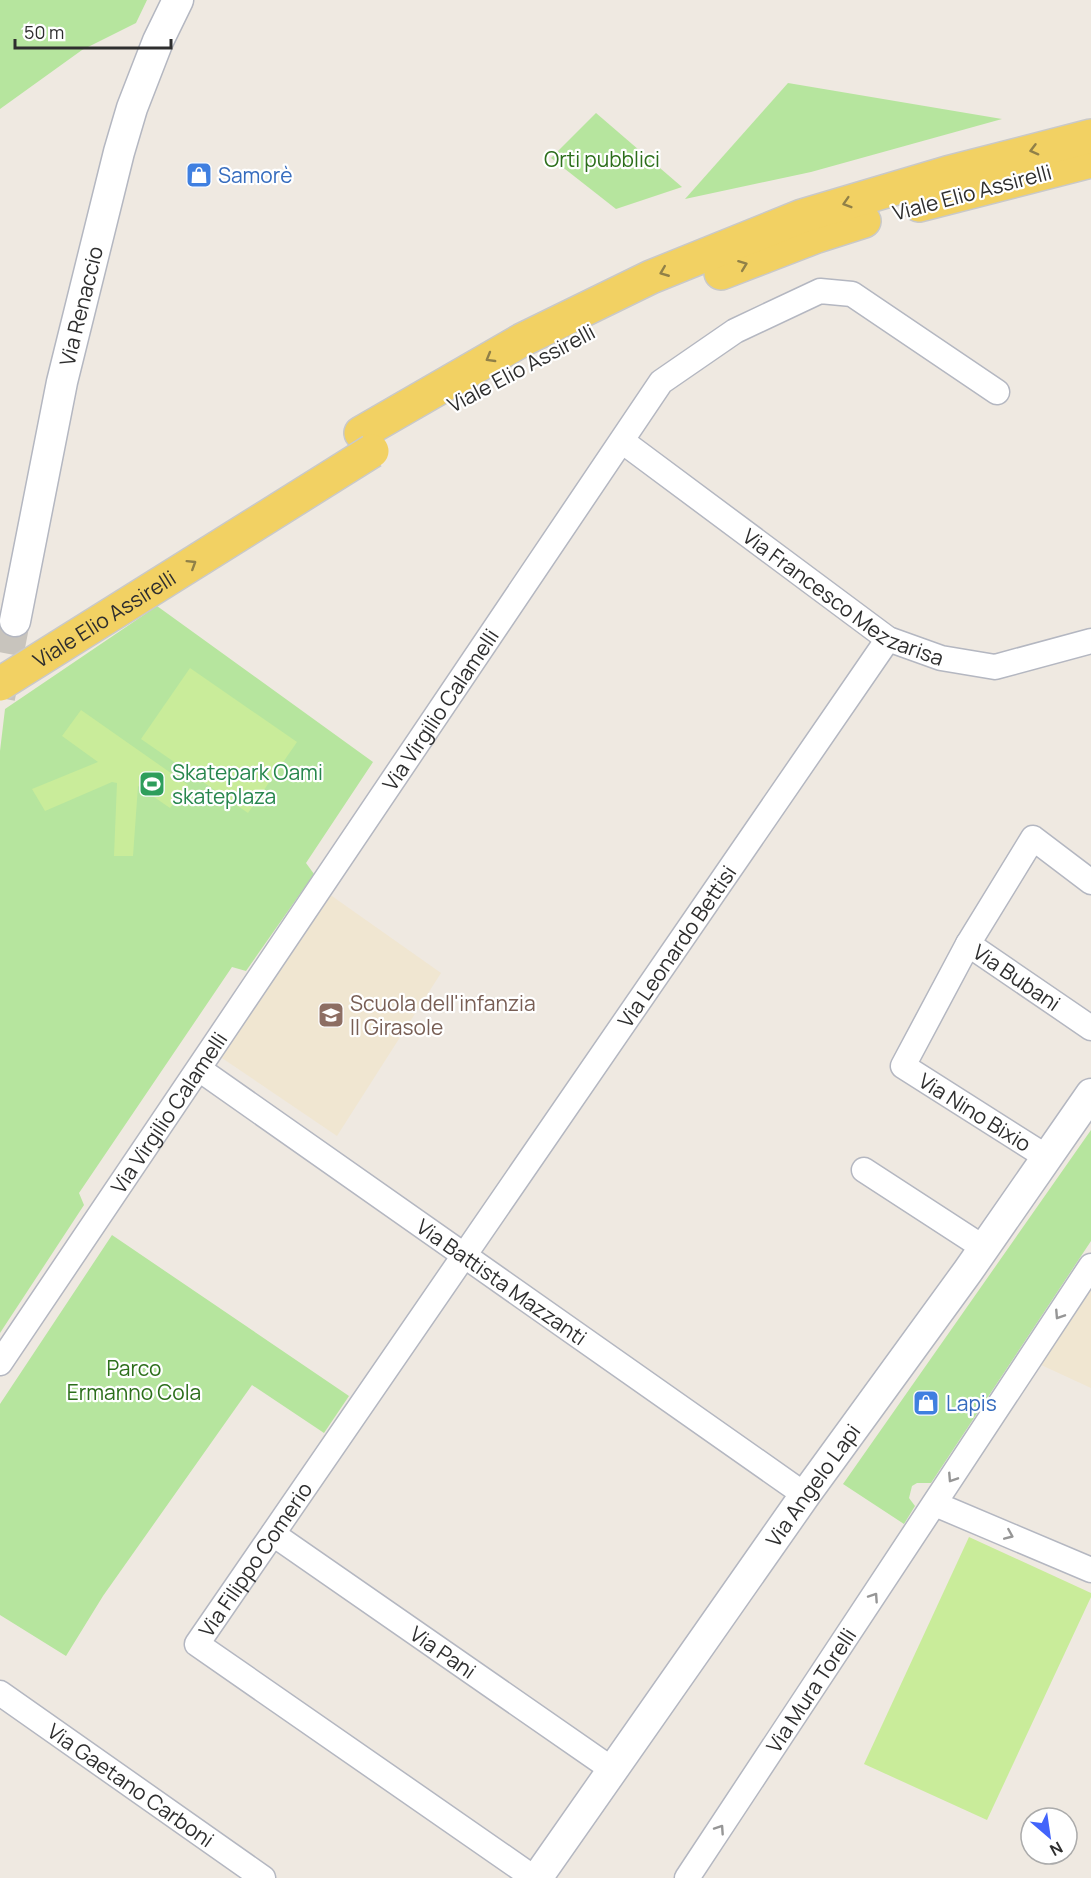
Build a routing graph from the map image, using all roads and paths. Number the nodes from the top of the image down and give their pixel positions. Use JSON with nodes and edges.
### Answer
{"nodes":[{"id":1,"x":178,"y":0,"type":"edge"},
{"id":2,"x":1091,"y":136,"type":"edge"},
{"id":3,"x":1091,"y":161,"type":"edge"},
{"id":4,"x":998,"y":392,"type":"dead end"},
{"id":5,"x":622,"y":441,"type":"junction"},
{"id":6,"x":367,"y":442,"type":"junction"},
{"id":7,"x":15,"y":621,"type":"tunnel mouth"},
{"id":8,"x":888,"y":639,"type":"junction"},
{"id":9,"x":1091,"y":641,"type":"edge"},
{"id":10,"x":0,"y":659,"type":"edge"},
{"id":11,"x":0,"y":684,"type":"edge"},
{"id":12,"x":1091,"y":882,"type":"edge"},
{"id":13,"x":968,"y":944,"type":"junction"},
{"id":14,"x":1091,"y":1028,"type":"edge"},
{"id":15,"x":903,"y":1066,"type":"joint"},
{"id":16,"x":199,"y":1069,"type":"junction"},
{"id":17,"x":1091,"y":1094,"type":"edge"},
{"id":18,"x":1048,"y":1158,"type":"junction"},
{"id":19,"x":864,"y":1170,"type":"dead end"},
{"id":20,"x":984,"y":1248,"type":"junction"},
{"id":21,"x":466,"y":1255,"type":"junction"},
{"id":22,"x":1091,"y":1266,"type":"edge"},
{"id":23,"x":0,"y":1363,"type":"edge"},
{"id":24,"x":805,"y":1495,"type":"junction"},
{"id":25,"x":935,"y":1504,"type":"junction"},
{"id":26,"x":273,"y":1534,"type":"junction"},
{"id":27,"x":1091,"y":1570,"type":"edge"},
{"id":28,"x":0,"y":1694,"type":"edge"},
{"id":29,"x":613,"y":1770,"type":"junction"},
{"id":30,"x":263,"y":1878,"type":"edge"},
{"id":31,"x":536,"y":1878,"type":"edge"},
{"id":32,"x":687,"y":1878,"type":"edge"}],
"edges":[{"from":1,"to":7,"type":"street","name":"Via Renaccio"},
{"from":2,"to":6,"type":"main road","name":"Viale Elio Assirelli","one_way":true},
{"from":6,"to":3,"type":"main road","name":"Viale Elio Assirelli","one_way":true},
{"from":4,"to":5,"type":"street","name":"Via Virgilio Calamelli"},
{"from":5,"to":8,"type":"street","name":"Via Francesco Mezzarisa"},
{"from":5,"to":16,"type":"street","name":"Via Virgilio Calamelli"},
{"from":6,"to":10,"type":"main road","name":"Viale Elio Assirelli"},
{"from":11,"to":6,"type":"main road","name":"Viale Elio Assirelli","one_way":true,"bridge":true},
{"from":8,"to":9,"type":"street","name":"Via Francesco Mezzarisa"},
{"from":8,"to":21,"type":"street","name":"Via Leonardo Bettisi"},
{"from":12,"to":13,"type":"street"},
{"from":13,"to":14,"type":"street","name":"Via Bubani"},
{"from":13,"to":15,"type":"street","name":"Via Bubani"},
{"from":15,"to":18,"type":"street","name":"Via Nino Bixio"},
{"from":16,"to":21,"type":"street","name":"Via Battista Mazzanti"},
{"from":16,"to":23,"type":"street","name":"Via Virgilio Calamelli"},
{"from":17,"to":18,"type":"street","name":"Via Angelo Lapi"},
{"from":18,"to":20,"type":"street","name":"Via Angelo Lapi"},
{"from":19,"to":20,"type":"street"},
{"from":20,"to":24,"type":"street","name":"Via Angelo Lapi"},
{"from":21,"to":24,"type":"street","name":"Via Battista Mazzanti"},
{"from":21,"to":26,"type":"street","name":"Via Filippo Comerio"},
{"from":22,"to":25,"type":"street","name":"Via Mura Torelli","one_way":true},
{"from":24,"to":29,"type":"street","name":"Via Angelo Lapi"},
{"from":25,"to":27,"type":"street","one_way":true},
{"from":32,"to":25,"type":"street","name":"Via Mura Torelli","one_way":true},
{"from":26,"to":29,"type":"street","name":"Via Pani"},
{"from":26,"to":31,"type":"street","name":"Via Filippo Comerio"},
{"from":28,"to":30,"type":"street","name":"Via Gaetano Carboni"},
{"from":29,"to":31,"type":"street","name":"Via Angelo Lapi"}]}
